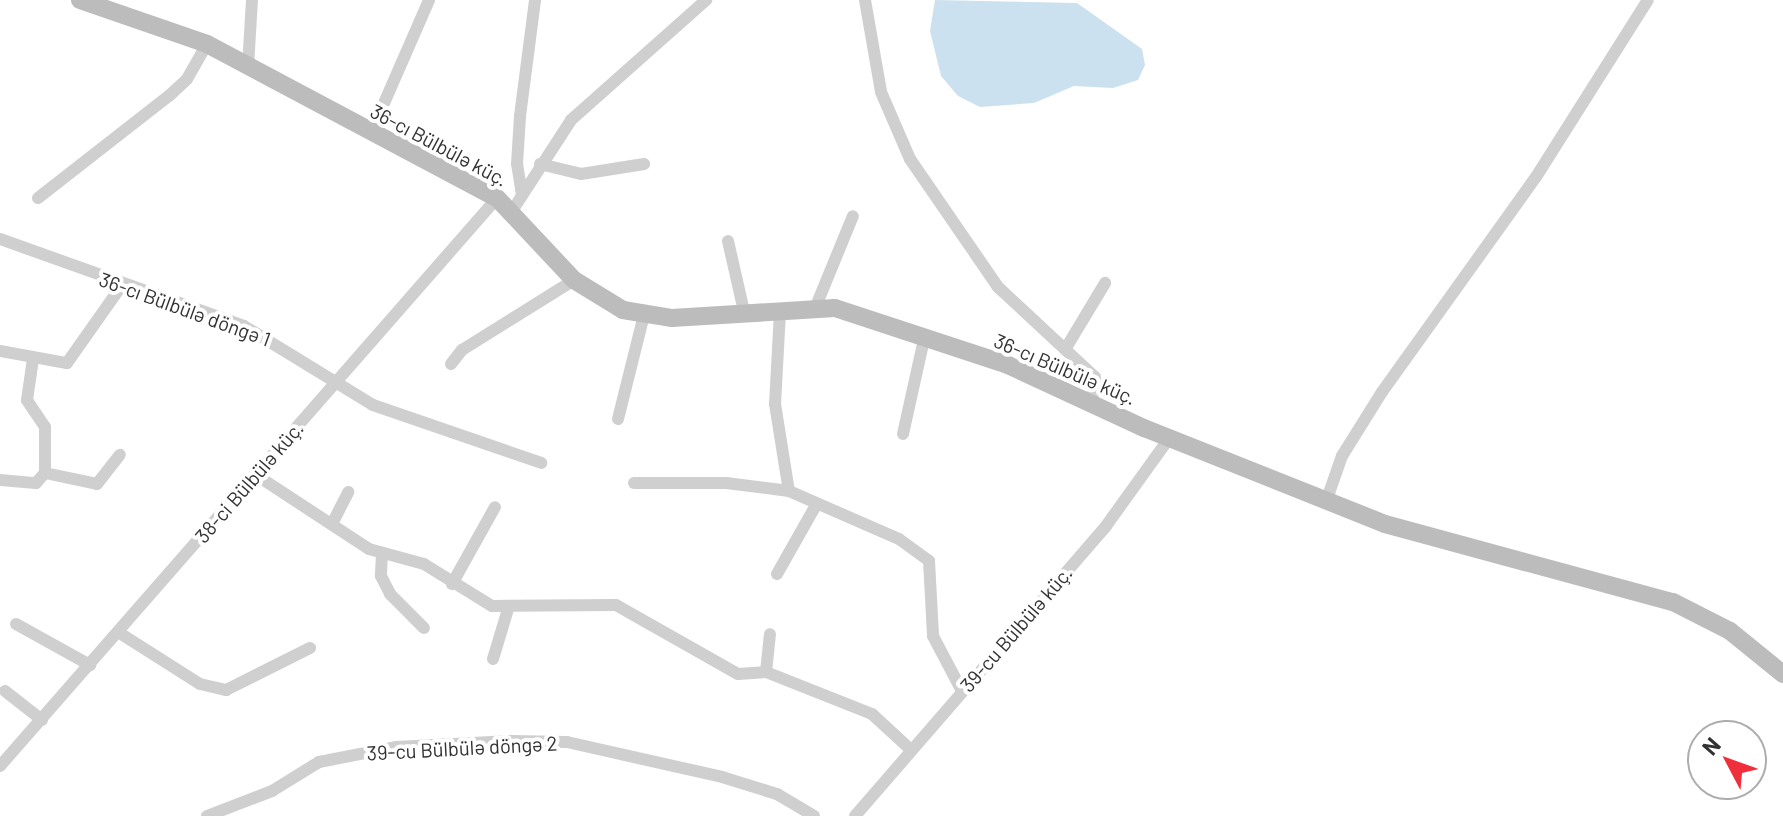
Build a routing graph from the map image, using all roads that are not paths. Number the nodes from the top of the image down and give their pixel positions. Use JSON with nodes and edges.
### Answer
{"nodes":[{"id":1,"x":80,"y":0,"type":"edge"},
{"id":2,"x":252,"y":0,"type":"edge"},
{"id":3,"x":429,"y":0,"type":"edge"},
{"id":4,"x":535,"y":0,"type":"edge"},
{"id":5,"x":706,"y":0,"type":"edge"},
{"id":6,"x":865,"y":0,"type":"edge"},
{"id":7,"x":1648,"y":0,"type":"edge"},
{"id":8,"x":207,"y":44,"type":"junction"},
{"id":9,"x":248,"y":67,"type":"junction"},
{"id":10,"x":371,"y":133,"type":"junction"},
{"id":11,"x":540,"y":164,"type":"junction"},
{"id":12,"x":644,"y":164,"type":"dead end"},
{"id":13,"x":38,"y":198,"type":"dead end"},
{"id":14,"x":497,"y":198,"type":"junction"},
{"id":15,"x":517,"y":203,"type":"junction"},
{"id":16,"x":853,"y":216,"type":"dead end"},
{"id":17,"x":0,"y":239,"type":"edge"},
{"id":18,"x":728,"y":241,"type":"dead end"},
{"id":19,"x":574,"y":280,"type":"junction"},
{"id":20,"x":1105,"y":283,"type":"dead end"},
{"id":21,"x":122,"y":285,"type":"junction"},
{"id":22,"x":816,"y":306,"type":"junction"},
{"id":23,"x":780,"y":312,"type":"junction"},
{"id":24,"x":644,"y":315,"type":"junction"},
{"id":25,"x":745,"y":316,"type":"junction"},
{"id":26,"x":924,"y":339,"type":"junction"},
{"id":27,"x":1066,"y":348,"type":"junction"},
{"id":28,"x":0,"y":351,"type":"edge"},
{"id":29,"x":33,"y":359,"type":"junction"},
{"id":30,"x":451,"y":364,"type":"dead end"},
{"id":31,"x":336,"y":384,"type":"junction"},
{"id":32,"x":1092,"y":403,"type":"junction"},
{"id":33,"x":618,"y":419,"type":"dead end"},
{"id":34,"x":903,"y":434,"type":"dead end"},
{"id":35,"x":1170,"y":437,"type":"junction"},
{"id":36,"x":120,"y":455,"type":"dead end"},
{"id":37,"x":541,"y":463,"type":"dead end"},
{"id":38,"x":45,"y":473,"type":"junction"},
{"id":39,"x":256,"y":475,"type":"junction"},
{"id":40,"x":0,"y":480,"type":"edge"},
{"id":41,"x":634,"y":483,"type":"dead end"},
{"id":42,"x":789,"y":491,"type":"junction"},
{"id":43,"x":348,"y":492,"type":"dead end"},
{"id":44,"x":1327,"y":499,"type":"junction"},
{"id":45,"x":816,"y":505,"type":"junction"},
{"id":46,"x":495,"y":507,"type":"dead end"},
{"id":47,"x":332,"y":524,"type":"junction"},
{"id":48,"x":382,"y":554,"type":"junction"},
{"id":49,"x":777,"y":574,"type":"dead end"},
{"id":50,"x":452,"y":584,"type":"junction"},
{"id":51,"x":508,"y":609,"type":"junction"},
{"id":52,"x":16,"y":624,"type":"dead end"},
{"id":53,"x":424,"y":628,"type":"dead end"},
{"id":54,"x":118,"y":632,"type":"junction"},
{"id":55,"x":770,"y":634,"type":"dead end"},
{"id":56,"x":310,"y":648,"type":"dead end"},
{"id":57,"x":493,"y":659,"type":"dead end"},
{"id":58,"x":90,"y":665,"type":"junction"},
{"id":59,"x":766,"y":672,"type":"junction"},
{"id":60,"x":1783,"y":674,"type":"edge"},
{"id":61,"x":5,"y":691,"type":"dead end"},
{"id":62,"x":962,"y":691,"type":"junction"},
{"id":63,"x":42,"y":720,"type":"junction"},
{"id":64,"x":911,"y":750,"type":"junction"},
{"id":65,"x":0,"y":766,"type":"edge"},
{"id":66,"x":207,"y":816,"type":"edge"},
{"id":67,"x":814,"y":816,"type":"edge"},
{"id":68,"x":855,"y":816,"type":"edge"}],
"edges":[{"from":1,"to":8,"type":"street","name":"36-cı Bülbülə küç."},
{"from":2,"to":9,"type":"street"},
{"from":3,"to":10,"type":"street"},
{"from":4,"to":15,"type":"street"},
{"from":5,"to":11,"type":"street"},
{"from":6,"to":27,"type":"street"},
{"from":7,"to":44,"type":"street"},
{"from":8,"to":9,"type":"street","name":"36-cı Bülbülə küç."},
{"from":8,"to":13,"type":"street"},
{"from":9,"to":10,"type":"street","name":"36-cı Bülbülə küç."},
{"from":10,"to":14,"type":"street","name":"36-cı Bülbülə küç."},
{"from":11,"to":12,"type":"street"},
{"from":11,"to":15,"type":"street"},
{"from":14,"to":15,"type":"street","name":"36-cı Bülbülə küç."},
{"from":14,"to":31,"type":"street","name":"38-ci Bülbülə küç."},
{"from":15,"to":19,"type":"street","name":"36-cı Bülbülə küç."},
{"from":16,"to":22,"type":"street"},
{"from":17,"to":21,"type":"street","name":"36-cı Bülbülə döngə 1"},
{"from":18,"to":25,"type":"street"},
{"from":19,"to":24,"type":"street","name":"36-cı Bülbülə küç."},
{"from":19,"to":30,"type":"street"},
{"from":20,"to":27,"type":"street"},
{"from":21,"to":29,"type":"street"},
{"from":21,"to":31,"type":"street","name":"36-cı Bülbülə döngə 1"},
{"from":22,"to":23,"type":"street","name":"36-cı Bülbülə küç."},
{"from":22,"to":26,"type":"street","name":"36-cı Bülbülə küç."},
{"from":23,"to":25,"type":"street","name":"36-cı Bülbülə küç."},
{"from":23,"to":42,"type":"street"},
{"from":24,"to":25,"type":"street","name":"36-cı Bülbülə küç."},
{"from":24,"to":33,"type":"street"},
{"from":26,"to":32,"type":"street","name":"36-cı Bülbülə küç."},
{"from":26,"to":34,"type":"street"},
{"from":27,"to":32,"type":"street"},
{"from":28,"to":29,"type":"street"},
{"from":29,"to":38,"type":"street"},
{"from":31,"to":37,"type":"street","name":"36-cı Bülbülə döngə 1"},
{"from":31,"to":39,"type":"street","name":"38-ci Bülbülə küç."},
{"from":32,"to":35,"type":"street","name":"36-cı Bülbülə küç."},
{"from":35,"to":44,"type":"street","name":"36-cı Bülbülə küç."},
{"from":35,"to":62,"type":"street","name":"39-cu Bülbülə küç."},
{"from":36,"to":38,"type":"street"},
{"from":38,"to":40,"type":"street"},
{"from":39,"to":47,"type":"street"},
{"from":39,"to":54,"type":"street","name":"38-ci Bülbülə küç."},
{"from":41,"to":42,"type":"street"},
{"from":42,"to":45,"type":"street"},
{"from":43,"to":47,"type":"street"},
{"from":44,"to":60,"type":"street","name":"36-cı Bülbülə küç."},
{"from":45,"to":49,"type":"street"},
{"from":45,"to":62,"type":"street"},
{"from":46,"to":50,"type":"street"},
{"from":47,"to":48,"type":"street"},
{"from":48,"to":50,"type":"street"},
{"from":48,"to":53,"type":"street"},
{"from":50,"to":51,"type":"street"},
{"from":51,"to":57,"type":"street"},
{"from":51,"to":59,"type":"street"},
{"from":52,"to":58,"type":"street"},
{"from":54,"to":56,"type":"street"},
{"from":54,"to":58,"type":"street","name":"38-ci Bülbülə küç."},
{"from":55,"to":59,"type":"street"},
{"from":58,"to":63,"type":"street","name":"38-ci Bülbülə küç."},
{"from":59,"to":64,"type":"street"},
{"from":61,"to":63,"type":"street"},
{"from":62,"to":64,"type":"street","name":"39-cu Bülbülə küç."},
{"from":63,"to":65,"type":"street","name":"38-ci Bülbülə küç."},
{"from":64,"to":68,"type":"street","name":"39-cu Bülbülə küç."},
{"from":66,"to":67,"type":"street","name":"39-cu Bülbülə döngə 2"}]}
